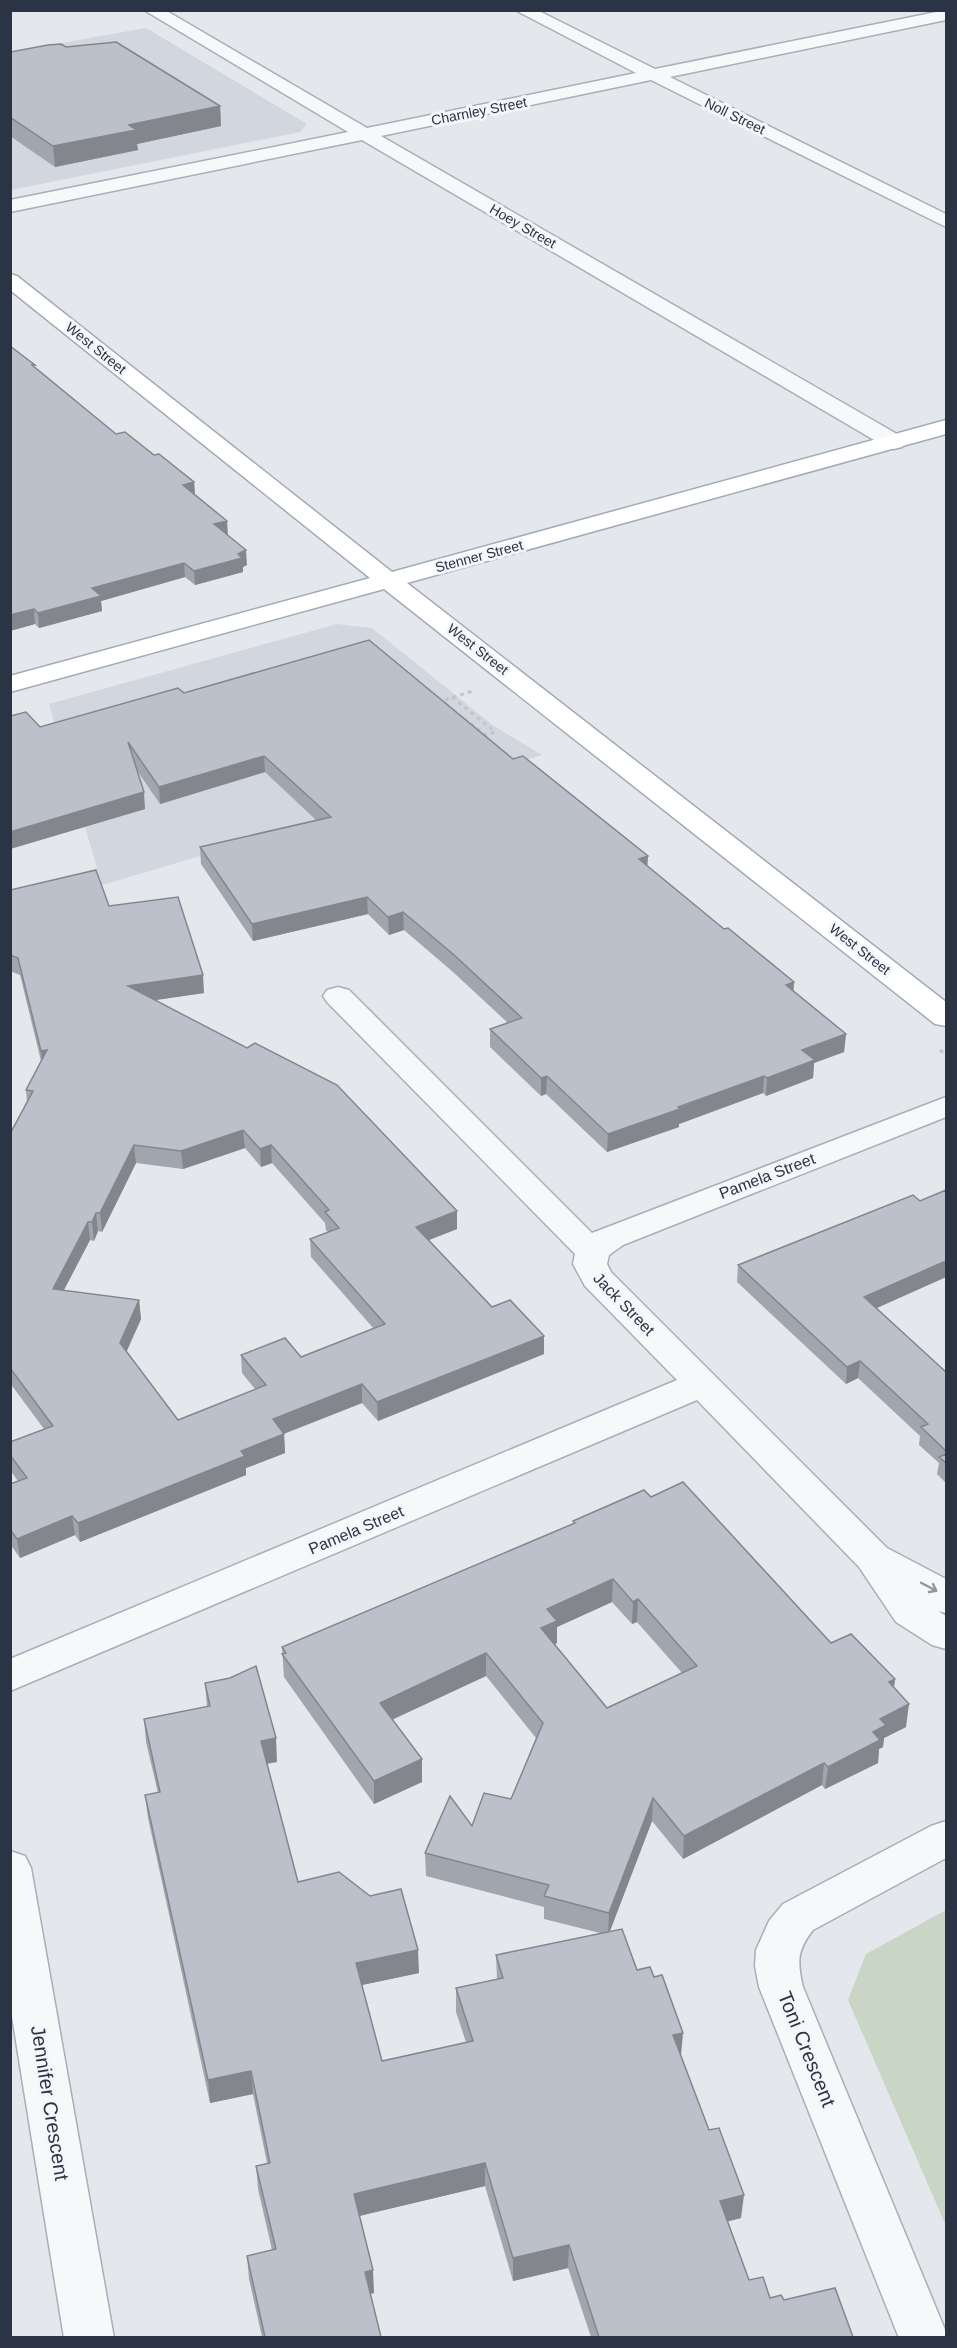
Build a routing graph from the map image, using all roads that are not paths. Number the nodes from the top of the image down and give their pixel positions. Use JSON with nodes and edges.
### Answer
{"nodes":[{"id":1,"x":152,"y":10,"type":"edge"},
{"id":2,"x":523,"y":10,"type":"edge"},
{"id":3,"x":888,"y":10,"type":"edge"},
{"id":4,"x":946,"y":15,"type":"edge"},
{"id":5,"x":915,"y":21,"type":"junction"},
{"id":6,"x":946,"y":35,"type":"edge"},
{"id":7,"x":653,"y":75,"type":"junction"},
{"id":8,"x":364,"y":134,"type":"junction"},
{"id":9,"x":10,"y":206,"type":"edge"},
{"id":10,"x":946,"y":220,"type":"edge"},
{"id":11,"x":10,"y":280,"type":"edge"},
{"id":12,"x":946,"y":427,"type":"edge"},
{"id":13,"x":894,"y":442,"type":"junction"},
{"id":14,"x":390,"y":581,"type":"junction"},
{"id":15,"x":10,"y":684,"type":"edge"},
{"id":16,"x":338,"y":996,"type":"dead end"},
{"id":17,"x":946,"y":1017,"type":"edge"},
{"id":18,"x":946,"y":1106,"type":"edge"},
{"id":19,"x":592,"y":1252,"type":"junction"},
{"id":20,"x":702,"y":1384,"type":"junction"},
{"id":21,"x":873,"y":1557,"type":"junction"},
{"id":22,"x":946,"y":1599,"type":"edge"},
{"id":23,"x":946,"y":1635,"type":"edge"},
{"id":24,"x":10,"y":1676,"type":"edge"},
{"id":25,"x":946,"y":1839,"type":"edge"},
{"id":26,"x":10,"y":1868,"type":"edge"},
{"id":27,"x":89,"y":2337,"type":"edge"},
{"id":28,"x":924,"y":2337,"type":"edge"}],
"edges":[{"from":1,"to":8,"type":"street","name":"Hoey Street"},
{"from":2,"to":7,"type":"street","name":"Noll Street"},
{"from":3,"to":5,"type":"street"},
{"from":4,"to":5,"type":"street","name":"Charnley Street"},
{"from":5,"to":6,"type":"street"},
{"from":5,"to":7,"type":"street","name":"Charnley Street"},
{"from":7,"to":8,"type":"street","name":"Charnley Street"},
{"from":7,"to":10,"type":"street","name":"Noll Street"},
{"from":8,"to":9,"type":"street","name":"Charnley Street"},
{"from":8,"to":13,"type":"street","name":"Hoey Street"},
{"from":11,"to":14,"type":"main road","name":"West Street"},
{"from":12,"to":13,"type":"main road","name":"Stenner Street"},
{"from":13,"to":14,"type":"main road","name":"Stenner Street"},
{"from":14,"to":15,"type":"main road","name":"Stenner Street"},
{"from":14,"to":17,"type":"main road","name":"West Street"},
{"from":16,"to":19,"type":"street","name":"Jack Street"},
{"from":18,"to":19,"type":"street","name":"Pamela Street"},
{"from":19,"to":20,"type":"street","name":"Jack Street"},
{"from":20,"to":21,"type":"street","name":"Jack Street"},
{"from":20,"to":24,"type":"street","name":"Pamela Street"},
{"from":21,"to":22,"type":"street","name":"Jack Street","one_way":true},
{"from":21,"to":23,"type":"street","name":"Jack Street"},
{"from":25,"to":28,"type":"street","name":"Toni Crescent"},
{"from":26,"to":27,"type":"street","name":"Jennifer Crescent"}]}
